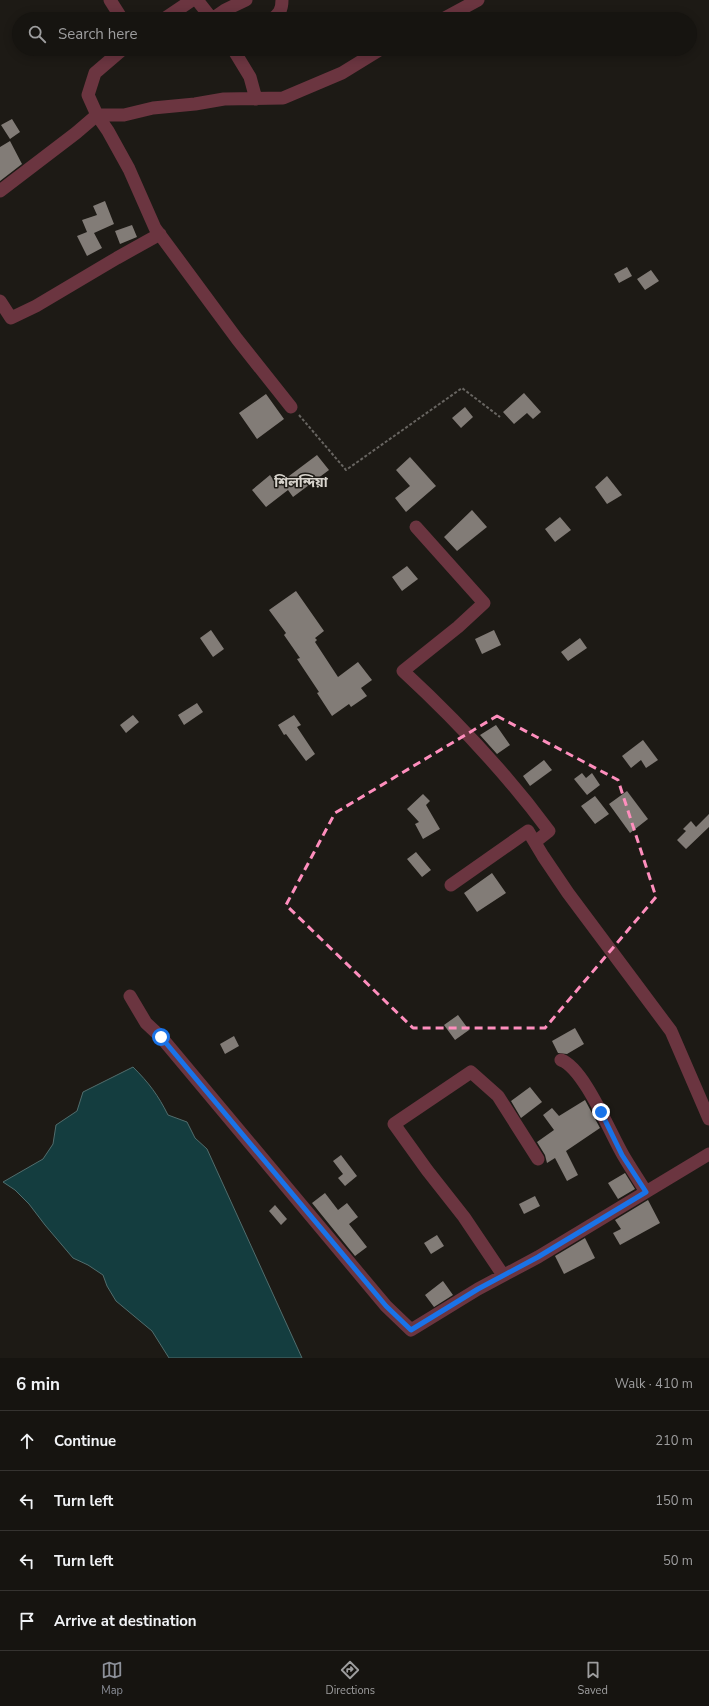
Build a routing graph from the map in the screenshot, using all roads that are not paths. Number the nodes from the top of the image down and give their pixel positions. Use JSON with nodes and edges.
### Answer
{"nodes":[{"id":1,"x":110,"y":0,"type":"edge"},
{"id":2,"x":192,"y":0,"type":"edge"},
{"id":3,"x":197,"y":0,"type":"edge"},
{"id":4,"x":246,"y":0,"type":"edge"},
{"id":5,"x":282,"y":0,"type":"edge"},
{"id":6,"x":478,"y":0,"type":"edge"},
{"id":7,"x":118,"y":12,"type":"edge"},
{"id":8,"x":174,"y":12,"type":"edge"},
{"id":9,"x":206,"y":12,"type":"edge"},
{"id":10,"x":222,"y":12,"type":"edge"},
{"id":11,"x":280,"y":12,"type":"edge"},
{"id":12,"x":456,"y":12,"type":"edge"},
{"id":13,"x":115,"y":56,"type":"edge"},
{"id":14,"x":237,"y":56,"type":"edge"},
{"id":15,"x":370,"y":56,"type":"edge"},
{"id":16,"x":256,"y":99,"type":"junction"},
{"id":17,"x":97,"y":115,"type":"junction"},
{"id":18,"x":0,"y":191,"type":"edge"},
{"id":19,"x":160,"y":234,"type":"junction"},
{"id":20,"x":0,"y":302,"type":"edge"},
{"id":21,"x":291,"y":407,"type":"road end"},
{"id":22,"x":416,"y":527,"type":"dead end"},
{"id":23,"x":535,"y":842,"type":"junction"},
{"id":24,"x":451,"y":885,"type":"dead end"},
{"id":25,"x":130,"y":996,"type":"dead end"},
{"id":26,"x":561,"y":1060,"type":"dead end"},
{"id":27,"x":709,"y":1119,"type":"edge"},
{"id":28,"x":709,"y":1154,"type":"edge"},
{"id":29,"x":538,"y":1159,"type":"dead end"},
{"id":30,"x":646,"y":1192,"type":"junction"},
{"id":31,"x":503,"y":1275,"type":"junction"}],
"edges":[{"from":1,"to":7,"type":"street"},
{"from":2,"to":8,"type":"street"},
{"from":3,"to":9,"type":"street"},
{"from":4,"to":10,"type":"street"},
{"from":5,"to":11,"type":"street"},
{"from":6,"to":12,"type":"street"},
{"from":13,"to":17,"type":"street"},
{"from":14,"to":16,"type":"street"},
{"from":15,"to":16,"type":"street"},
{"from":16,"to":17,"type":"street"},
{"from":17,"to":18,"type":"street"},
{"from":17,"to":19,"type":"street"},
{"from":19,"to":20,"type":"street"},
{"from":19,"to":21,"type":"street"},
{"from":22,"to":23,"type":"street"},
{"from":23,"to":24,"type":"street"},
{"from":23,"to":27,"type":"street"},
{"from":25,"to":31,"type":"street"},
{"from":26,"to":30,"type":"street"},
{"from":28,"to":30,"type":"street"},
{"from":29,"to":31,"type":"street"},
{"from":30,"to":31,"type":"street"}]}
